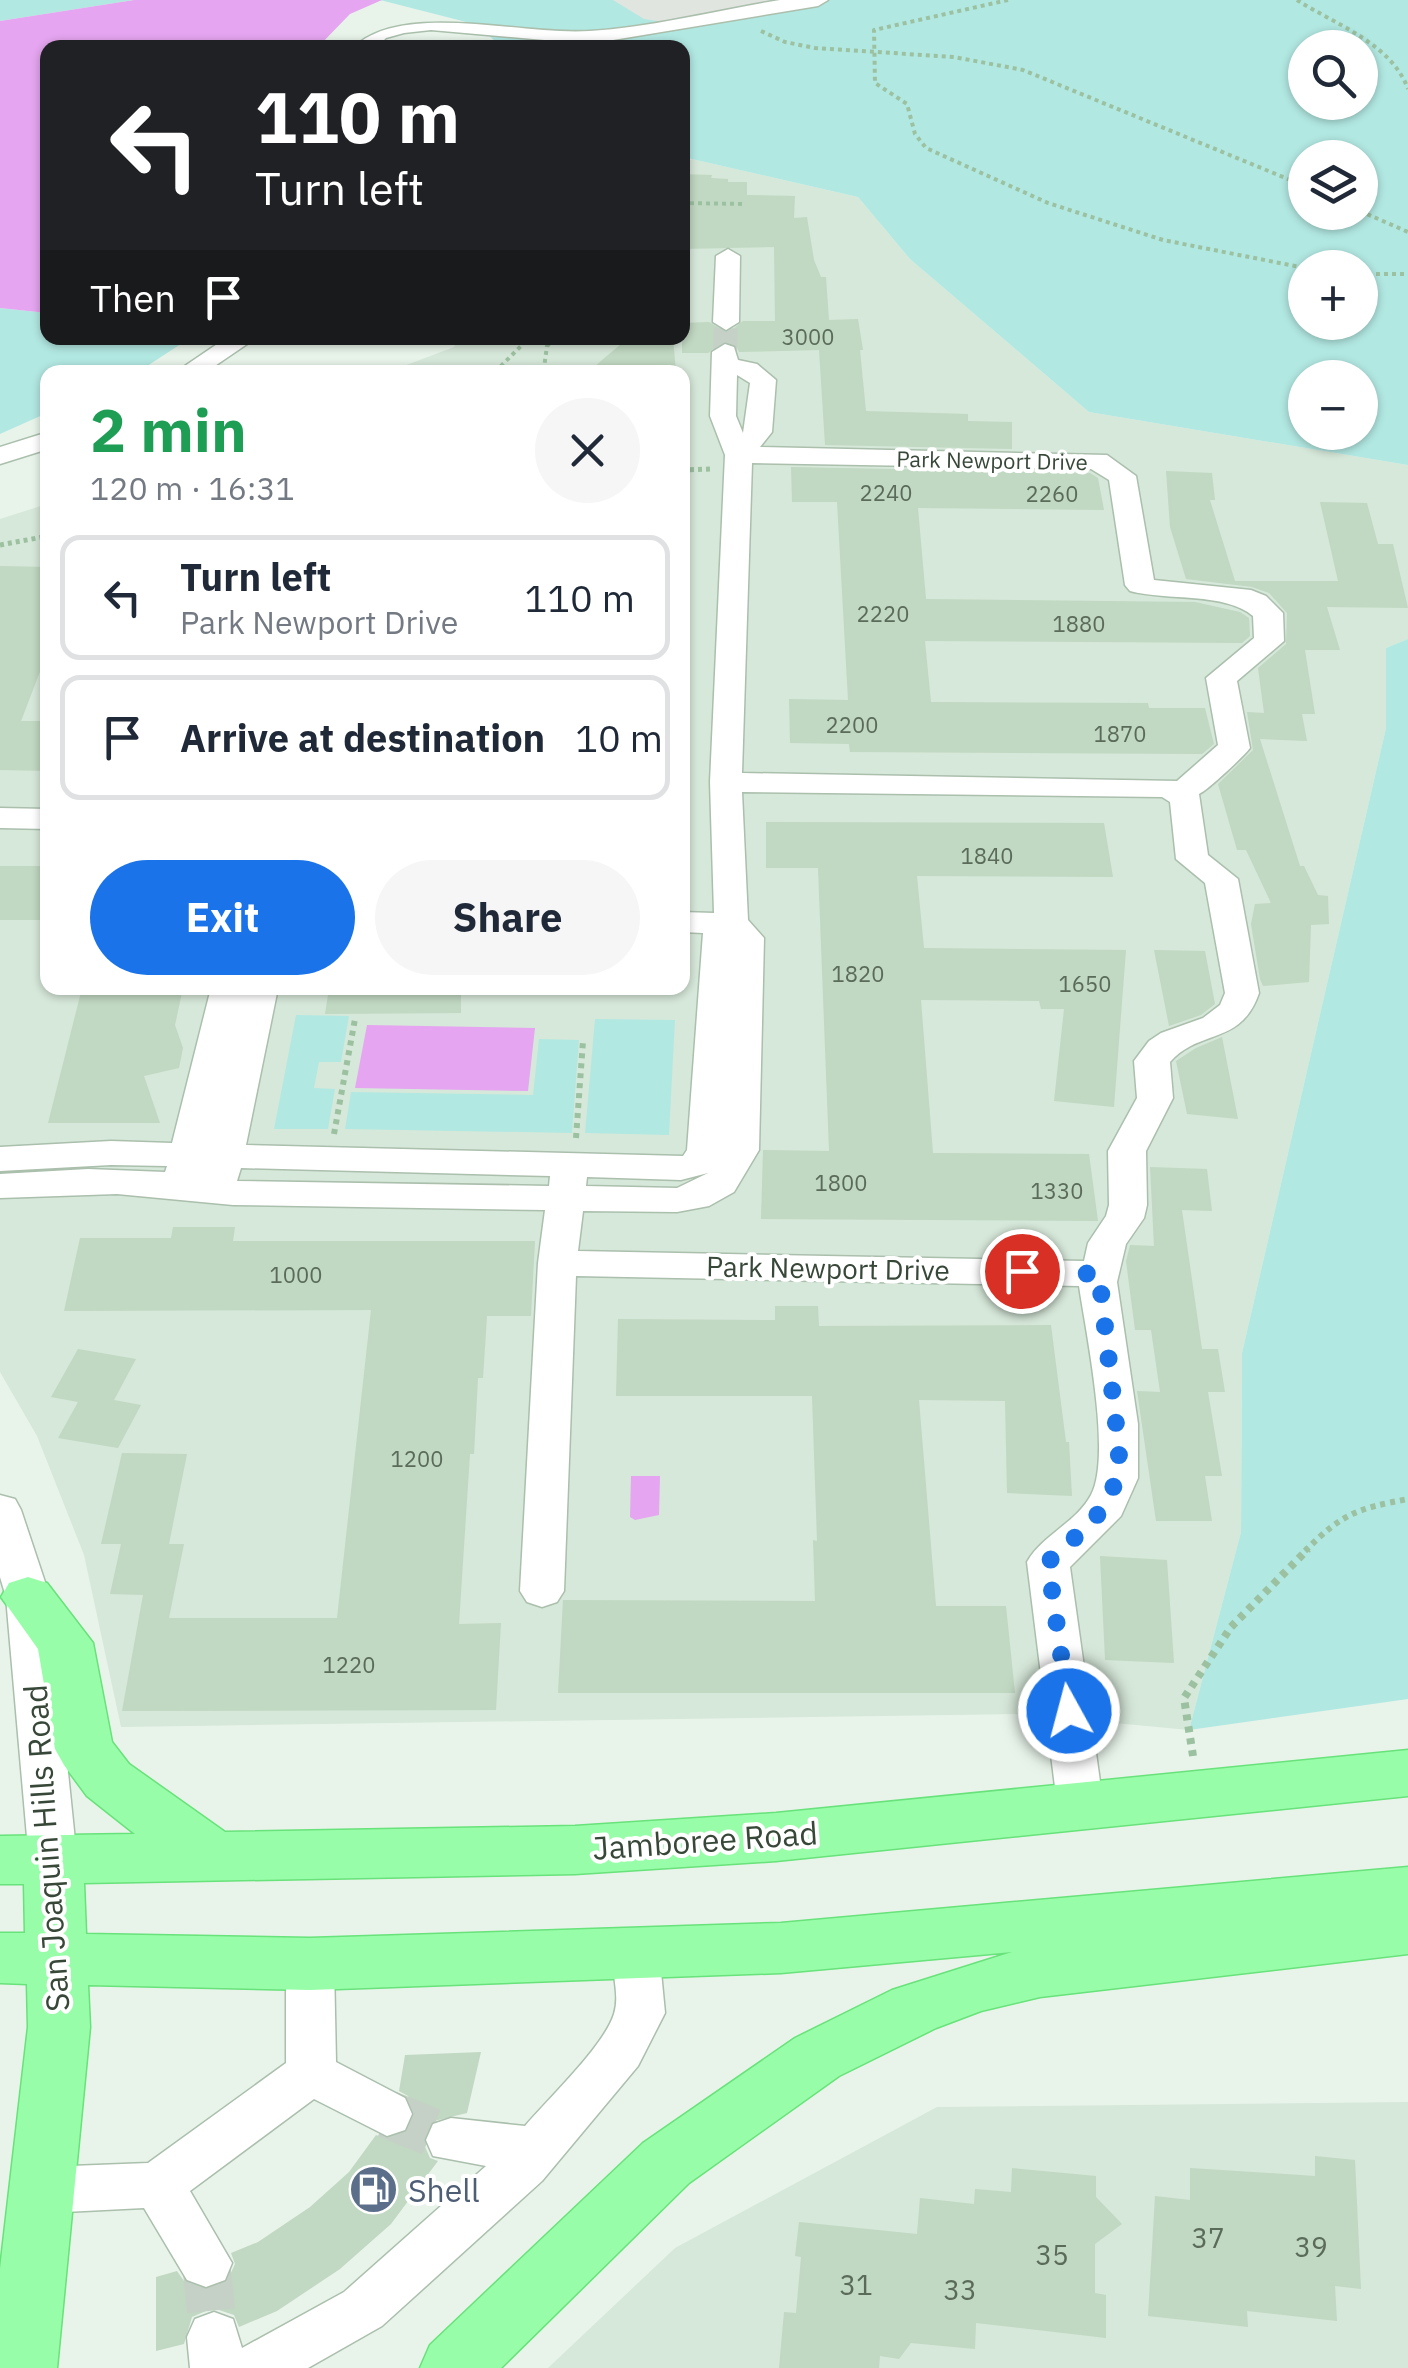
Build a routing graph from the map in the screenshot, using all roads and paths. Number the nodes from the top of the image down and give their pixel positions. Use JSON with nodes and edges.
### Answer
{"nodes":[{"id":1,"x":818,"y":0,"type":"edge"},
{"id":2,"x":1008,"y":0,"type":"edge"},
{"id":3,"x":1296,"y":0,"type":"edge"},
{"id":4,"x":784,"y":2,"type":"edge"},
{"id":5,"x":748,"y":24,"type":"dead end"},
{"id":6,"x":366,"y":40,"type":"edge"},
{"id":7,"x":877,"y":52,"type":"junction"},
{"id":8,"x":1408,"y":89,"type":"edge"},
{"id":9,"x":1288,"y":179,"type":"edge"},
{"id":10,"x":690,"y":204,"type":"edge"},
{"id":11,"x":746,"y":204,"type":"dead end"},
{"id":12,"x":1378,"y":219,"type":"edge"},
{"id":13,"x":1408,"y":232,"type":"edge"},
{"id":14,"x":728,"y":256,"type":"dead end"},
{"id":15,"x":1288,"y":265,"type":"edge"},
{"id":16,"x":1378,"y":274,"type":"edge"},
{"id":17,"x":1408,"y":274,"type":"edge"},
{"id":18,"x":232,"y":345,"type":"edge"},
{"id":19,"x":521,"y":345,"type":"edge"},
{"id":20,"x":200,"y":365,"type":"edge"},
{"id":21,"x":502,"y":365,"type":"edge"},
{"id":22,"x":40,"y":443,"type":"edge"},
{"id":23,"x":739,"y":455,"type":"junction"},
{"id":24,"x":0,"y":456,"type":"edge"},
{"id":25,"x":40,"y":538,"type":"edge"},
{"id":26,"x":0,"y":545,"type":"edge"},
{"id":27,"x":726,"y":782,"type":"junction"},
{"id":28,"x":1177,"y":793,"type":"junction"},
{"id":29,"x":0,"y":818,"type":"edge"},
{"id":30,"x":40,"y":819,"type":"edge"},
{"id":31,"x":690,"y":922,"type":"edge"},
{"id":32,"x":730,"y":923,"type":"junction"},
{"id":33,"x":227,"y":995,"type":"edge"},
{"id":34,"x":259,"y":995,"type":"edge"},
{"id":35,"x":355,"y":1019,"type":"dead end"},
{"id":36,"x":583,"y":1042,"type":"dead end"},
{"id":37,"x":334,"y":1135,"type":"dead end"},
{"id":38,"x":0,"y":1159,"type":"edge"},
{"id":39,"x":571,"y":1168,"type":"junction"},
{"id":40,"x":203,"y":1173,"type":"junction"},
{"id":41,"x":0,"y":1186,"type":"edge"},
{"id":42,"x":557,"y":1262,"type":"junction"},
{"id":43,"x":1099,"y":1274,"type":"junction"},
{"id":44,"x":1408,"y":1499,"type":"edge"},
{"id":45,"x":0,"y":1510,"type":"edge"},
{"id":46,"x":542,"y":1591,"type":"dead end"},
{"id":47,"x":28,"y":1597,"type":"junction"},
{"id":48,"x":1408,"y":1773,"type":"edge"},
{"id":49,"x":1199,"y":1793,"type":"junction"},
{"id":50,"x":1080,"y":1803,"type":"junction"},
{"id":51,"x":219,"y":1858,"type":"junction"},
{"id":52,"x":27,"y":1860,"type":"edge"},
{"id":53,"x":1408,"y":1891,"type":"edge"},
{"id":54,"x":1408,"y":1929,"type":"edge"},
{"id":55,"x":635,"y":1951,"type":"junction"},
{"id":56,"x":30,"y":1959,"type":"edge"},
{"id":57,"x":310,"y":1964,"type":"junction"},
{"id":58,"x":311,"y":2073,"type":"junction"},
{"id":59,"x":387,"y":2114,"type":"tunnel mouth"},
{"id":60,"x":451,"y":2140,"type":"tunnel mouth"},
{"id":61,"x":537,"y":2150,"type":"junction"},
{"id":62,"x":158,"y":2185,"type":"junction"},
{"id":63,"x":45,"y":2190,"type":"junction"},
{"id":64,"x":206,"y":2263,"type":"tunnel mouth"},
{"id":65,"x":24,"y":2368,"type":"edge"},
{"id":66,"x":258,"y":2368,"type":"edge"},
{"id":67,"x":454,"y":2368,"type":"edge"}],
"edges":[{"from":1,"to":4,"type":"street"},
{"from":2,"to":7,"type":"path"},
{"from":3,"to":8,"type":"path"},
{"from":4,"to":6,"type":"street"},
{"from":5,"to":7,"type":"path"},
{"from":7,"to":9,"type":"path"},
{"from":7,"to":15,"type":"path"},
{"from":10,"to":11,"type":"path"},
{"from":12,"to":13,"type":"path"},
{"from":14,"to":23,"type":"street"},
{"from":16,"to":17,"type":"path"},
{"from":18,"to":20,"type":"street"},
{"from":19,"to":21,"type":"path"},
{"from":22,"to":24,"type":"street"},
{"from":23,"to":27,"type":"street"},
{"from":23,"to":28,"type":"street","name":"Park Newport Drive"},
{"from":25,"to":26,"type":"path"},
{"from":27,"to":28,"type":"street"},
{"from":27,"to":32,"type":"street"},
{"from":28,"to":43,"type":"street"},
{"from":29,"to":30,"type":"street"},
{"from":31,"to":32,"type":"street"},
{"from":32,"to":39,"type":"street"},
{"from":33,"to":40,"type":"street"},
{"from":34,"to":40,"type":"street"},
{"from":35,"to":37,"type":"path"},
{"from":36,"to":39,"type":"path"},
{"from":38,"to":40,"type":"street"},
{"from":39,"to":40,"type":"street"},
{"from":39,"to":42,"type":"street"},
{"from":40,"to":41,"type":"street"},
{"from":42,"to":43,"type":"street","name":"Park Newport Drive"},
{"from":42,"to":46,"type":"street"},
{"from":43,"to":50,"type":"street"},
{"from":44,"to":49,"type":"path"},
{"from":45,"to":47,"type":"street","name":"San Joaquin Hills Road"},
{"from":47,"to":51,"type":"main road"},
{"from":47,"to":52,"type":"street","name":"San Joaquin Hills Road"},
{"from":48,"to":49,"type":"main road","name":"Jamboree Road"},
{"from":49,"to":50,"type":"main road","name":"Jamboree Road"},
{"from":50,"to":51,"type":"main road","name":"Jamboree Road"},
{"from":51,"to":52,"type":"main road","name":"Jamboree Road"},
{"from":52,"to":56,"type":"main road","name":"San Joaquin Hills Road"},
{"from":53,"to":55,"type":"main road"},
{"from":54,"to":67,"type":"main road"},
{"from":55,"to":57,"type":"main road"},
{"from":55,"to":61,"type":"street"},
{"from":56,"to":57,"type":"main road"},
{"from":56,"to":63,"type":"main road","name":"San Joaquin Hills Road"},
{"from":57,"to":58,"type":"street"},
{"from":58,"to":59,"type":"street"},
{"from":58,"to":62,"type":"street"},
{"from":60,"to":61,"type":"street"},
{"from":61,"to":66,"type":"street"},
{"from":62,"to":63,"type":"street"},
{"from":62,"to":64,"type":"street"},
{"from":63,"to":65,"type":"main road","name":"San Joaquin Hills Road"}]}
